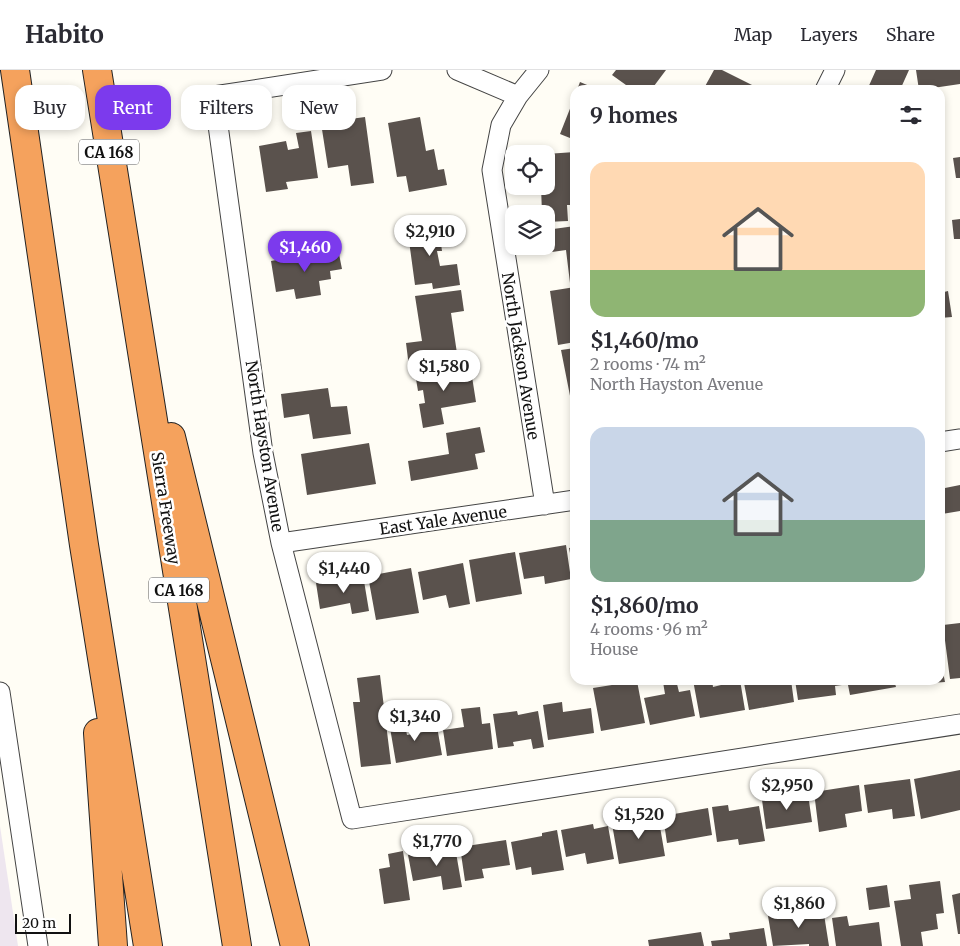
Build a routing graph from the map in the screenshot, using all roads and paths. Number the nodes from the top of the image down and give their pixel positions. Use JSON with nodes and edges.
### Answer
{"nodes":[{"id":1,"x":15,"y":70,"type":"edge"},
{"id":2,"x":97,"y":70,"type":"edge"},
{"id":3,"x":382,"y":70,"type":"edge"},
{"id":4,"x":457,"y":70,"type":"edge"},
{"id":5,"x":539,"y":70,"type":"edge"},
{"id":6,"x":835,"y":70,"type":"edge"},
{"id":7,"x":828,"y":85,"type":"edge"},
{"id":8,"x":518,"y":96,"type":"junction"},
{"id":9,"x":122,"y":235,"type":"junction"},
{"id":10,"x":960,"y":439,"type":"edge"},
{"id":11,"x":945,"y":441,"type":"edge"},
{"id":12,"x":570,"y":501,"type":"edge"},
{"id":13,"x":545,"y":505,"type":"junction"},
{"id":14,"x":281,"y":543,"type":"junction"},
{"id":15,"x":84,"y":545,"type":"junction"},
{"id":16,"x":0,"y":696,"type":"edge"},
{"id":17,"x":960,"y":724,"type":"edge"},
{"id":18,"x":38,"y":946,"type":"edge"},
{"id":19,"x":113,"y":946,"type":"edge"},
{"id":20,"x":148,"y":946,"type":"edge"},
{"id":21,"x":237,"y":946,"type":"edge"},
{"id":22,"x":295,"y":946,"type":"edge"}],
"edges":[{"from":1,"to":15,"type":"highway"},
{"from":2,"to":9,"type":"highway","name":"Sierra Freeway","number":"CA 168"},
{"from":3,"to":14,"type":"street","name":"North Hayston Avenue"},
{"from":4,"to":8,"type":"street"},
{"from":5,"to":8,"type":"street","name":"North Jackson Avenue"},
{"from":6,"to":7,"type":"street"},
{"from":8,"to":13,"type":"street","name":"North Jackson Avenue"},
{"from":9,"to":21,"type":"highway","name":"Sierra Freeway","number":"CA 168"},
{"from":9,"to":22,"type":"highway"},
{"from":10,"to":11,"type":"street"},
{"from":12,"to":13,"type":"street","name":"East Yale Avenue"},
{"from":13,"to":14,"type":"street","name":"East Yale Avenue"},
{"from":14,"to":17,"type":"street","name":"North Hayston Avenue"},
{"from":15,"to":19,"type":"highway"},
{"from":15,"to":20,"type":"highway"},
{"from":16,"to":18,"type":"street"}]}
